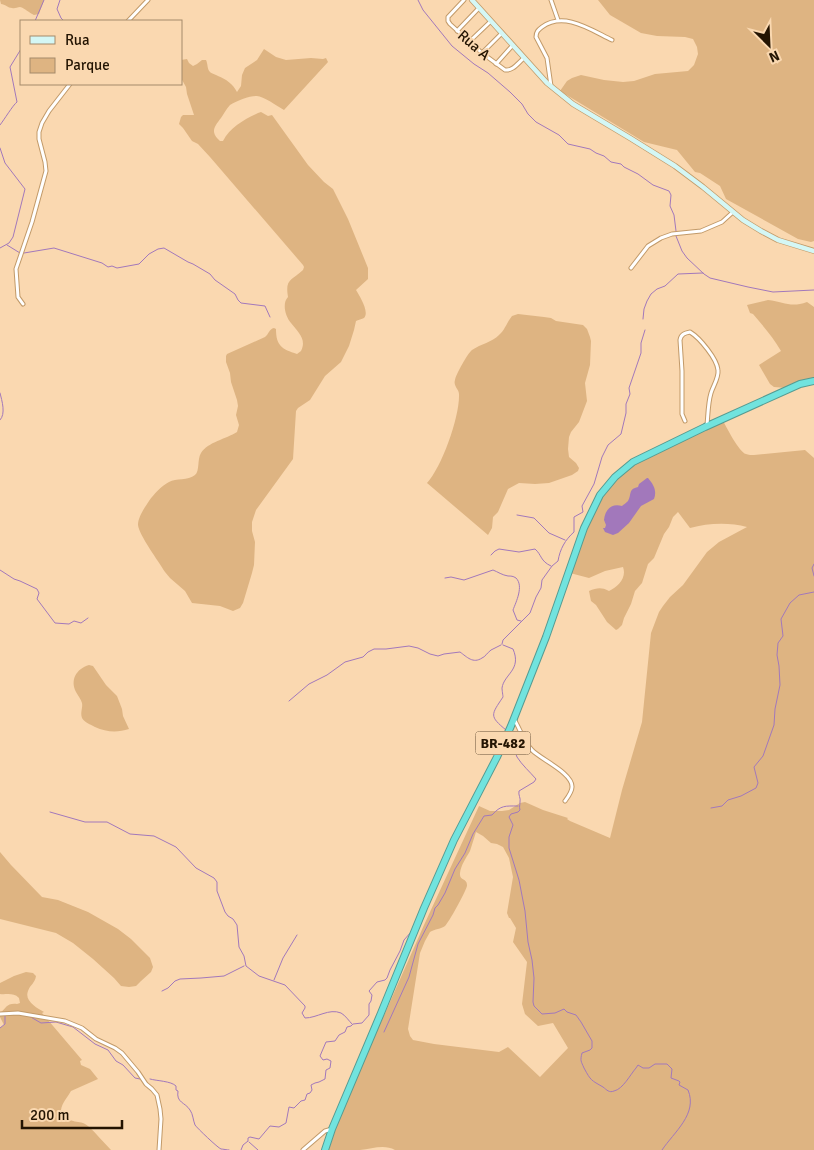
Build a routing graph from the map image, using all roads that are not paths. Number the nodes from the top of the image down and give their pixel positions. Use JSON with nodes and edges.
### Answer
{"nodes":[{"id":1,"x":148,"y":0,"type":"edge"},
{"id":2,"x":464,"y":0,"type":"edge"},
{"id":3,"x":472,"y":0,"type":"edge"},
{"id":4,"x":551,"y":0,"type":"edge"},
{"id":5,"x":479,"y":8,"type":"junction"},
{"id":6,"x":129,"y":20,"type":"edge"},
{"id":7,"x":558,"y":20,"type":"junction"},
{"id":8,"x":491,"y":21,"type":"junction"},
{"id":9,"x":457,"y":31,"type":"junction"},
{"id":10,"x":502,"y":33,"type":"junction"},
{"id":11,"x":612,"y":40,"type":"dead end"},
{"id":12,"x":469,"y":42,"type":"junction"},
{"id":13,"x":513,"y":45,"type":"junction"},
{"id":14,"x":482,"y":53,"type":"junction"},
{"id":15,"x":524,"y":58,"type":"junction"},
{"id":16,"x":496,"y":64,"type":"junction"},
{"id":17,"x":69,"y":85,"type":"edge"},
{"id":18,"x":552,"y":87,"type":"junction"},
{"id":19,"x":733,"y":212,"type":"junction"},
{"id":20,"x":814,"y":252,"type":"edge"},
{"id":21,"x":631,"y":268,"type":"dead end"},
{"id":22,"x":24,"y":304,"type":"dead end"},
{"id":23,"x":814,"y":382,"type":"edge"},
{"id":24,"x":685,"y":422,"type":"dead end"},
{"id":25,"x":707,"y":426,"type":"junction"},
{"id":26,"x":514,"y":718,"type":"junction"},
{"id":27,"x":565,"y":801,"type":"dead end"},
{"id":28,"x":0,"y":1014,"type":"edge"},
{"id":29,"x":332,"y":1129,"type":"junction"},
{"id":30,"x":159,"y":1150,"type":"edge"},
{"id":31,"x":303,"y":1150,"type":"edge"},
{"id":32,"x":325,"y":1150,"type":"edge"}],
"edges":[{"from":1,"to":6,"type":"street"},
{"from":2,"to":9,"type":"street","name":"Rua A"},
{"from":3,"to":5,"type":"street"},
{"from":4,"to":7,"type":"street"},
{"from":5,"to":8,"type":"street"},
{"from":5,"to":9,"type":"street"},
{"from":7,"to":11,"type":"street"},
{"from":7,"to":18,"type":"street"},
{"from":8,"to":10,"type":"street"},
{"from":8,"to":12,"type":"street"},
{"from":9,"to":12,"type":"street","name":"Rua A"},
{"from":10,"to":13,"type":"street"},
{"from":10,"to":14,"type":"street"},
{"from":12,"to":14,"type":"street","name":"Rua A"},
{"from":13,"to":15,"type":"street"},
{"from":13,"to":16,"type":"street"},
{"from":14,"to":16,"type":"street","name":"Rua A"},
{"from":15,"to":16,"type":"street","name":"Rua A"},
{"from":15,"to":18,"type":"street"},
{"from":17,"to":22,"type":"street"},
{"from":18,"to":19,"type":"street"},
{"from":19,"to":20,"type":"street"},
{"from":19,"to":21,"type":"street"},
{"from":23,"to":25,"type":"highway","number":"BR-482"},
{"from":24,"to":25,"type":"street"},
{"from":25,"to":26,"type":"highway","number":"BR-482"},
{"from":26,"to":27,"type":"street"},
{"from":26,"to":29,"type":"highway","number":"BR-482"},
{"from":28,"to":30,"type":"street"},
{"from":29,"to":31,"type":"street"},
{"from":29,"to":32,"type":"highway","number":"BR-482"}]}
